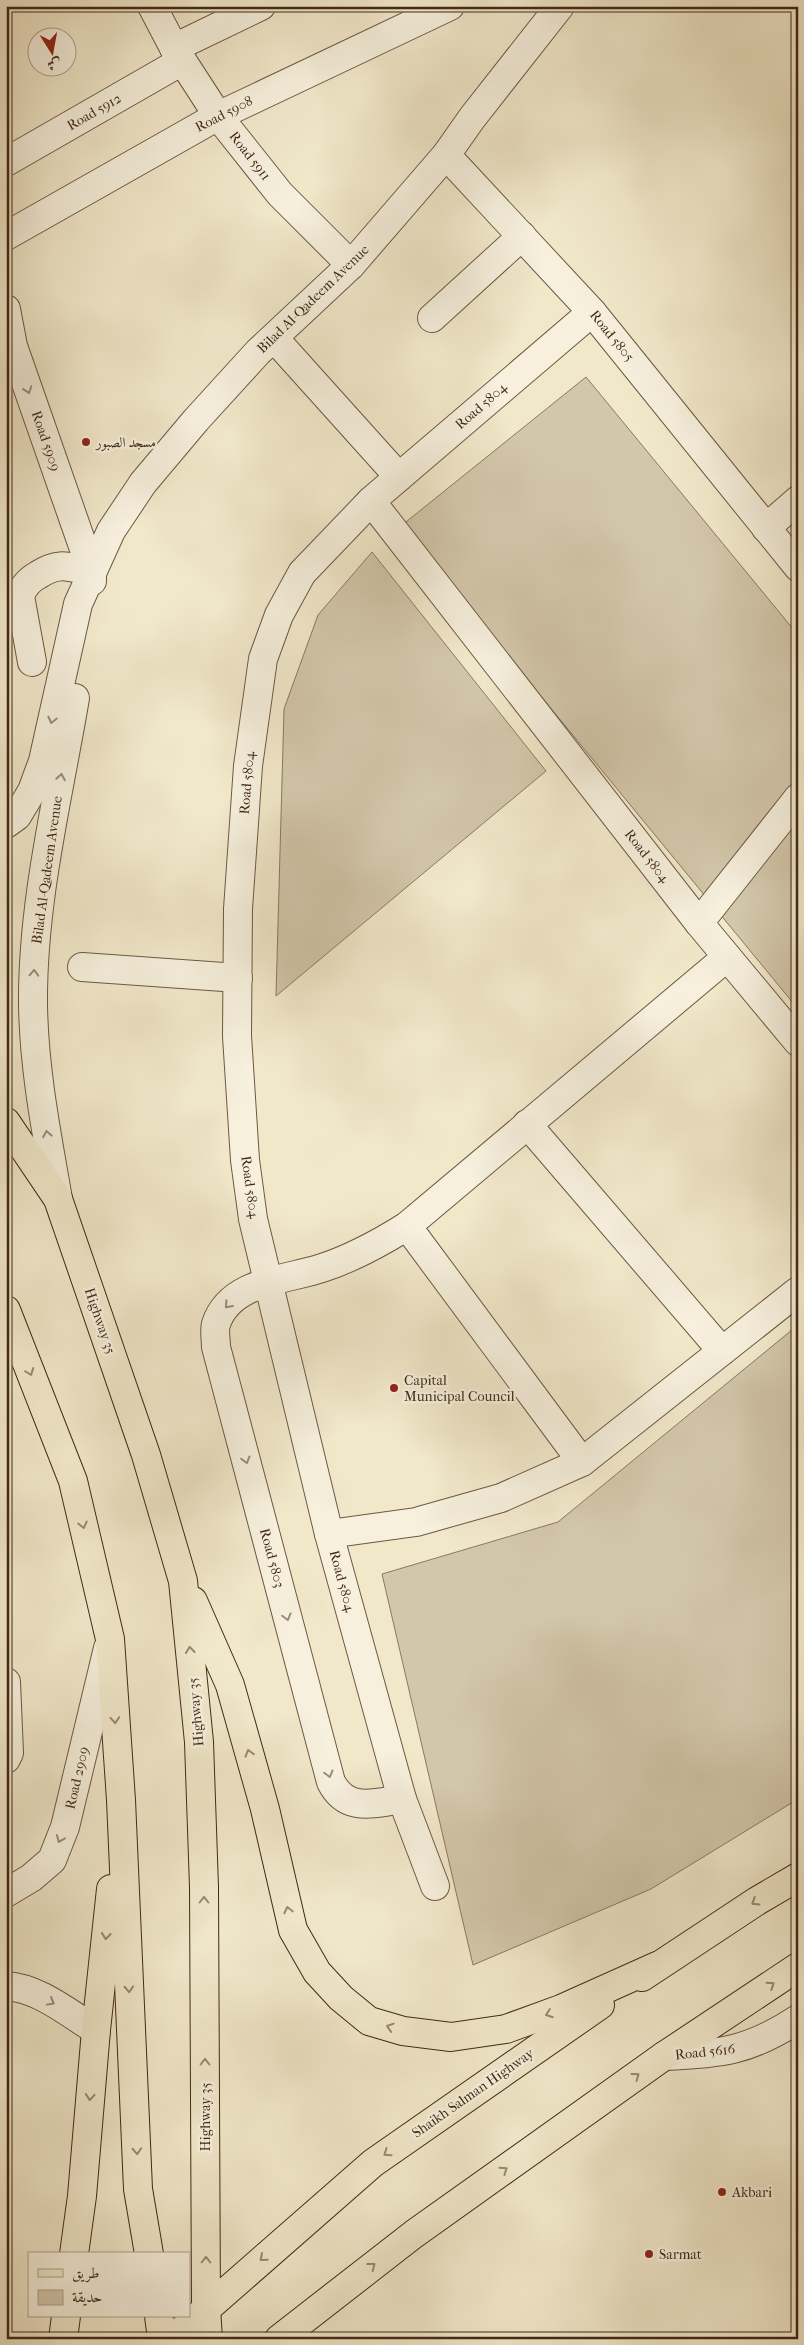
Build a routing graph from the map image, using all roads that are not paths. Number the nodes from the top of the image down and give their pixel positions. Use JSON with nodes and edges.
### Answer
{"nodes":[{"id":1,"x":152,"y":6,"type":"edge"},
{"id":2,"x":261,"y":6,"type":"edge"},
{"id":3,"x":450,"y":6,"type":"edge"},
{"id":4,"x":560,"y":6,"type":"edge"},
{"id":5,"x":178,"y":54,"type":"junction"},
{"id":6,"x":218,"y":116,"type":"junction"},
{"id":7,"x":446,"y":155,"type":"junction"},
{"id":8,"x":6,"y":162,"type":"edge"},
{"id":9,"x":522,"y":236,"type":"junction"},
{"id":10,"x":6,"y":237,"type":"edge"},
{"id":11,"x":351,"y":266,"type":"junction"},
{"id":12,"x":6,"y":309,"type":"edge"},
{"id":13,"x":592,"y":312,"type":"junction"},
{"id":14,"x":432,"y":318,"type":"dead end"},
{"id":15,"x":274,"y":338,"type":"junction"},
{"id":16,"x":399,"y":477,"type":"junction"},
{"id":17,"x":798,"y":500,"type":"edge"},
{"id":18,"x":371,"y":501,"type":"junction"},
{"id":19,"x":766,"y":528,"type":"junction"},
{"id":20,"x":798,"y":567,"type":"edge"},
{"id":21,"x":92,"y":572,"type":"junction"},
{"id":22,"x":32,"y":662,"type":"dead end"},
{"id":23,"x":798,"y":798,"type":"edge"},
{"id":24,"x":6,"y":824,"type":"edge"},
{"id":25,"x":699,"y":923,"type":"junction"},
{"id":26,"x":727,"y":957,"type":"junction"},
{"id":27,"x":82,"y":966,"type":"dead end"},
{"id":28,"x":238,"y":978,"type":"junction"},
{"id":29,"x":798,"y":1042,"type":"edge"},
{"id":30,"x":6,"y":1122,"type":"edge"},
{"id":31,"x":527,"y":1124,"type":"junction"},
{"id":32,"x":58,"y":1199,"type":"junction"},
{"id":33,"x":407,"y":1226,"type":"junction"},
{"id":34,"x":269,"y":1281,"type":"junction"},
{"id":35,"x":798,"y":1290,"type":"edge"},
{"id":36,"x":6,"y":1310,"type":"edge"},
{"id":37,"x":722,"y":1351,"type":"junction"},
{"id":38,"x":582,"y":1462,"type":"junction"},
{"id":39,"x":329,"y":1534,"type":"junction"},
{"id":40,"x":183,"y":1581,"type":"junction"},
{"id":41,"x":110,"y":1639,"type":"junction"},
{"id":42,"x":6,"y":1682,"type":"edge"},
{"id":43,"x":6,"y":1759,"type":"edge"},
{"id":44,"x":402,"y":1799,"type":"junction"},
{"id":45,"x":120,"y":1800,"type":"junction"},
{"id":46,"x":798,"y":1878,"type":"edge"},
{"id":47,"x":434,"y":1886,"type":"dead end"},
{"id":48,"x":6,"y":1893,"type":"edge"},
{"id":49,"x":658,"y":1966,"type":"junction"},
{"id":50,"x":798,"y":1967,"type":"edge"},
{"id":51,"x":6,"y":1986,"type":"edge"},
{"id":52,"x":798,"y":2019,"type":"edge"},
{"id":53,"x":96,"y":2030,"type":"junction"},
{"id":54,"x":664,"y":2056,"type":"junction"},
{"id":55,"x":74,"y":2252,"type":"edge"},
{"id":56,"x":149,"y":2252,"type":"edge"},
{"id":57,"x":343,"y":2288,"type":"junction"},
{"id":58,"x":206,"y":2308,"type":"junction"},
{"id":59,"x":66,"y":2318,"type":"edge"},
{"id":60,"x":159,"y":2318,"type":"edge"},
{"id":61,"x":63,"y":2339,"type":"edge"},
{"id":62,"x":162,"y":2339,"type":"edge"},
{"id":63,"x":172,"y":2339,"type":"edge"},
{"id":64,"x":197,"y":2339,"type":"edge"},
{"id":65,"x":208,"y":2339,"type":"edge"},
{"id":66,"x":279,"y":2339,"type":"edge"},
{"id":67,"x":303,"y":2339,"type":"edge"}],
"edges":[{"from":1,"to":5,"type":"street","name":"Road 5911"},
{"from":2,"to":5,"type":"street","name":"Road 5912"},
{"from":3,"to":6,"type":"street","name":"Road 5908"},
{"from":4,"to":7,"type":"street","name":"Bilad Al-Qadeem Avenue"},
{"from":5,"to":6,"type":"street","name":"Road 5911"},
{"from":5,"to":8,"type":"street","name":"Road 5912"},
{"from":6,"to":10,"type":"street","name":"Road 5908"},
{"from":6,"to":11,"type":"street","name":"Road 5911"},
{"from":7,"to":9,"type":"street","name":"Road 5805"},
{"from":7,"to":11,"type":"street","name":"Bilad Al-Qadeem Avenue"},
{"from":9,"to":13,"type":"street","name":"Road 5805"},
{"from":9,"to":14,"type":"street"},
{"from":11,"to":15,"type":"street","name":"Bilad Al-Qadeem Avenue"},
{"from":12,"to":21,"type":"street","name":"Road 5909","one_way":true},
{"from":13,"to":16,"type":"street","name":"Road 5804"},
{"from":13,"to":19,"type":"street","name":"Road 5805"},
{"from":15,"to":16,"type":"street"},
{"from":15,"to":21,"type":"street","name":"Bilad Al-Qadeem Avenue"},
{"from":16,"to":18,"type":"street","name":"Road 5804"},
{"from":17,"to":19,"type":"street"},
{"from":18,"to":25,"type":"street","name":"Road 5804"},
{"from":18,"to":28,"type":"street","name":"Road 5804"},
{"from":19,"to":20,"type":"street","name":"Road 5805"},
{"from":21,"to":22,"type":"street"},
{"from":21,"to":24,"type":"street","name":"Bilad Al-Qadeem Avenue","one_way":true},
{"from":32,"to":21,"type":"street","name":"Bilad Al-Qadeem Avenue","one_way":true},
{"from":23,"to":25,"type":"street"},
{"from":25,"to":26,"type":"street","name":"Road 5804"},
{"from":26,"to":29,"type":"street","name":"Road 5804"},
{"from":26,"to":31,"type":"street","name":"Road 5803"},
{"from":27,"to":28,"type":"street"},
{"from":28,"to":34,"type":"street","name":"Road 5804"},
{"from":30,"to":32,"type":"main road","name":"Highway 35"},
{"from":31,"to":33,"type":"street","name":"Road 5803"},
{"from":31,"to":37,"type":"street"},
{"from":32,"to":40,"type":"main road","name":"Highway 35"},
{"from":33,"to":34,"type":"street","name":"Road 5803"},
{"from":33,"to":38,"type":"street"},
{"from":34,"to":39,"type":"street","name":"Road 5804"},
{"from":34,"to":44,"type":"street","name":"Road 5803","one_way":true},
{"from":35,"to":37,"type":"street"},
{"from":36,"to":41,"type":"main road","one_way":true},
{"from":37,"to":38,"type":"street"},
{"from":38,"to":39,"type":"street"},
{"from":39,"to":44,"type":"street","name":"Road 5804"},
{"from":49,"to":40,"type":"main road","one_way":true},
{"from":58,"to":40,"type":"main road","name":"Highway 35","one_way":true},
{"from":41,"to":45,"type":"main road","one_way":true},
{"from":41,"to":48,"type":"street","name":"Road 2909","one_way":true},
{"from":42,"to":43,"type":"street"},
{"from":44,"to":47,"type":"street","name":"Road 5804"},
{"from":45,"to":53,"type":"main road","one_way":true},
{"from":45,"to":56,"type":"main road","one_way":true},
{"from":46,"to":49,"type":"main road","name":"Shaikh Salman Highway","one_way":true},
{"from":49,"to":58,"type":"main road","name":"Shaikh Salman Highway","one_way":true},
{"from":54,"to":50,"type":"main road","one_way":true},
{"from":51,"to":53,"type":"street","one_way":true},
{"from":52,"to":54,"type":"street","name":"Road 5616"},
{"from":53,"to":55,"type":"main road","one_way":true},
{"from":57,"to":54,"type":"main road","one_way":true},
{"from":57,"to":66,"type":"main road"},
{"from":57,"to":67,"type":"main road"},
{"from":58,"to":63,"type":"main road","name":"Shaikh Salman Highway"},
{"from":58,"to":64,"type":"main road"},
{"from":58,"to":65,"type":"main road","name":"Highway 35"},
{"from":59,"to":61,"type":"main road"},
{"from":60,"to":62,"type":"main road"}]}
